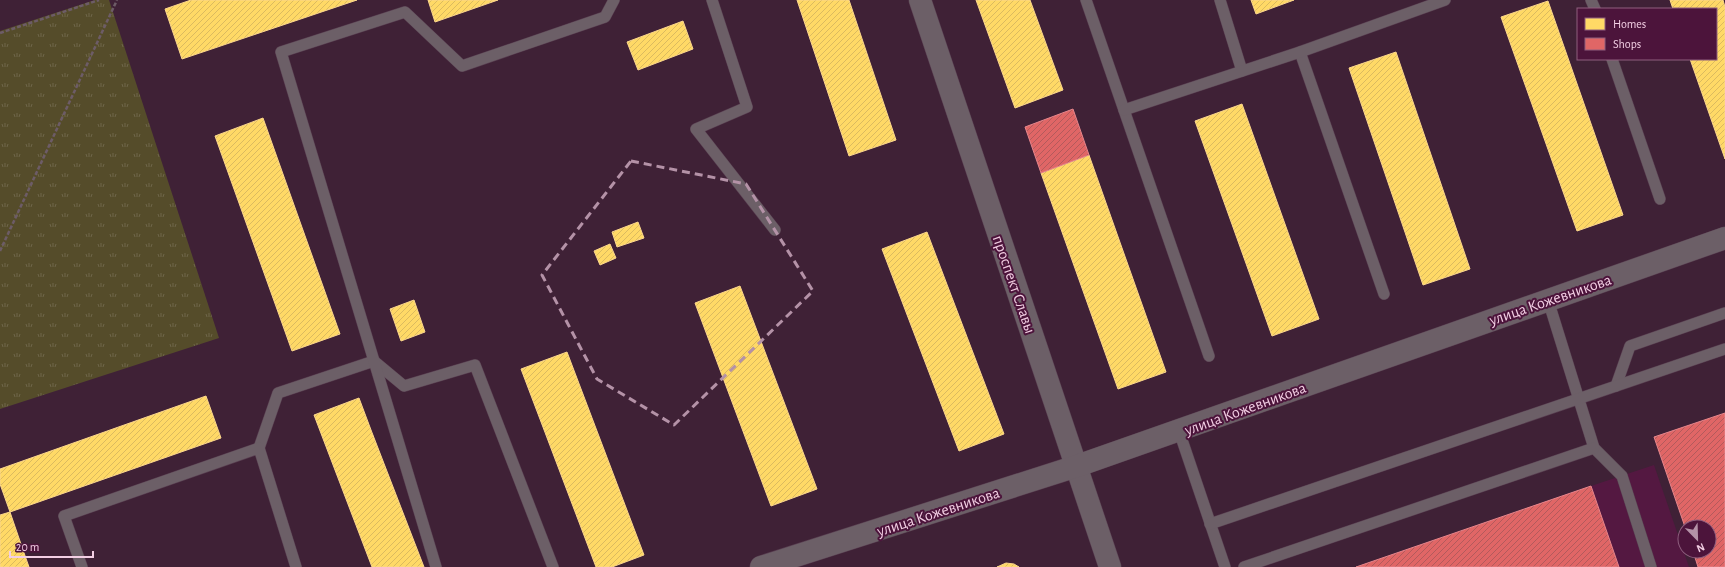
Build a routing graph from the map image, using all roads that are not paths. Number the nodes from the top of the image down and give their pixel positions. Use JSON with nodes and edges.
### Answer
{"nodes":[{"id":1,"x":614,"y":0,"type":"edge"},
{"id":2,"x":712,"y":0,"type":"edge"},
{"id":3,"x":920,"y":0,"type":"edge"},
{"id":4,"x":1086,"y":0,"type":"edge"},
{"id":5,"x":1220,"y":0,"type":"edge"},
{"id":6,"x":1446,"y":0,"type":"edge"},
{"id":7,"x":1300,"y":52,"type":"junction"},
{"id":8,"x":1612,"y":60,"type":"edge"},
{"id":9,"x":1242,"y":71,"type":"junction"},
{"id":10,"x":1124,"y":110,"type":"junction"},
{"id":11,"x":1660,"y":199,"type":"dead end"},
{"id":12,"x":775,"y":230,"type":"dead end"},
{"id":13,"x":1725,"y":238,"type":"edge"},
{"id":14,"x":1384,"y":294,"type":"dead end"},
{"id":15,"x":1548,"y":300,"type":"junction"},
{"id":16,"x":1725,"y":313,"type":"edge"},
{"id":17,"x":1725,"y":349,"type":"edge"},
{"id":18,"x":1209,"y":356,"type":"dead end"},
{"id":19,"x":374,"y":361,"type":"junction"},
{"id":20,"x":1616,"y":386,"type":"junction"},
{"id":21,"x":1579,"y":399,"type":"junction"},
{"id":22,"x":1179,"y":431,"type":"junction"},
{"id":23,"x":259,"y":448,"type":"junction"},
{"id":24,"x":1594,"y":448,"type":"junction"},
{"id":25,"x":1077,"y":466,"type":"junction"},
{"id":26,"x":1210,"y":524,"type":"junction"},
{"id":27,"x":82,"y":567,"type":"edge"},
{"id":28,"x":296,"y":567,"type":"edge"},
{"id":29,"x":436,"y":567,"type":"edge"},
{"id":30,"x":553,"y":567,"type":"edge"},
{"id":31,"x":761,"y":567,"type":"edge"},
{"id":32,"x":1110,"y":567,"type":"edge"},
{"id":33,"x":1225,"y":567,"type":"edge"},
{"id":34,"x":1244,"y":567,"type":"edge"},
{"id":35,"x":1651,"y":567,"type":"edge"}],
"edges":[{"from":1,"to":19,"type":"lane"},
{"from":2,"to":12,"type":"lane"},
{"from":3,"to":25,"type":"street","name":"проспект Славы"},
{"from":4,"to":10,"type":"lane"},
{"from":5,"to":9,"type":"lane"},
{"from":6,"to":7,"type":"lane"},
{"from":7,"to":9,"type":"lane"},
{"from":7,"to":14,"type":"lane"},
{"from":8,"to":11,"type":"lane"},
{"from":9,"to":10,"type":"lane"},
{"from":10,"to":18,"type":"lane"},
{"from":13,"to":15,"type":"street","name":"улица Кожевникова"},
{"from":15,"to":21,"type":"lane"},
{"from":15,"to":22,"type":"street","name":"улица Кожевникова"},
{"from":16,"to":20,"type":"lane"},
{"from":17,"to":20,"type":"lane"},
{"from":19,"to":23,"type":"lane"},
{"from":19,"to":29,"type":"lane"},
{"from":19,"to":30,"type":"lane"},
{"from":20,"to":21,"type":"lane"},
{"from":21,"to":24,"type":"lane"},
{"from":21,"to":26,"type":"lane"},
{"from":22,"to":25,"type":"street","name":"улица Кожевникова"},
{"from":22,"to":26,"type":"lane"},
{"from":23,"to":27,"type":"lane"},
{"from":23,"to":28,"type":"lane"},
{"from":24,"to":34,"type":"lane"},
{"from":24,"to":35,"type":"lane"},
{"from":25,"to":31,"type":"street","name":"улица Кожевникова"},
{"from":25,"to":32,"type":"street","name":"проспект Славы"},
{"from":26,"to":33,"type":"lane"}]}
